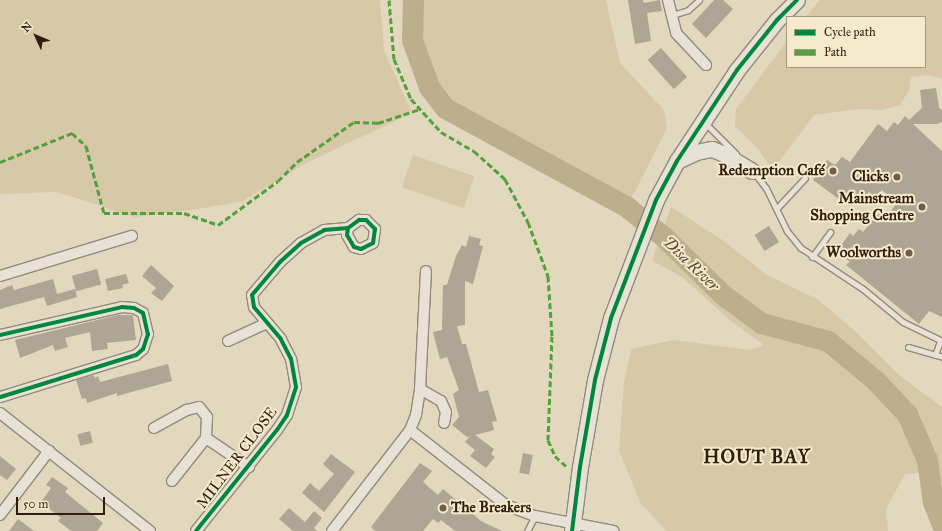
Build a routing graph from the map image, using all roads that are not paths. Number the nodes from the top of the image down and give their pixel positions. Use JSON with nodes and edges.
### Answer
{"nodes":[{"id":1,"x":668,"y":0,"type":"edge"},
{"id":2,"x":699,"y":0,"type":"edge"},
{"id":3,"x":797,"y":0,"type":"edge"},
{"id":4,"x":671,"y":15,"type":"junction"},
{"id":5,"x":706,"y":65,"type":"dead end"},
{"id":6,"x":702,"y":120,"type":"junction"},
{"id":7,"x":677,"y":161,"type":"junction"},
{"id":8,"x":752,"y":171,"type":"junction"},
{"id":9,"x":805,"y":178,"type":"dead end"},
{"id":10,"x":777,"y":208,"type":"junction"},
{"id":11,"x":348,"y":228,"type":"dead end"},
{"id":12,"x":830,"y":232,"type":"dead end"},
{"id":13,"x":132,"y":236,"type":"dead end"},
{"id":14,"x":812,"y":257,"type":"junction"},
{"id":15,"x":426,"y":271,"type":"dead end"},
{"id":16,"x":0,"y":276,"type":"edge"},
{"id":17,"x":267,"y":323,"type":"junction"},
{"id":18,"x":0,"y":335,"type":"edge"},
{"id":19,"x":228,"y":341,"type":"dead end"},
{"id":20,"x":941,"y":341,"type":"edge"},
{"id":21,"x":908,"y":347,"type":"dead end"},
{"id":22,"x":935,"y":355,"type":"junction"},
{"id":23,"x":942,"y":357,"type":"edge"},
{"id":24,"x":420,"y":389,"type":"junction"},
{"id":25,"x":0,"y":397,"type":"edge"},
{"id":26,"x":0,"y":413,"type":"edge"},
{"id":27,"x":444,"y":423,"type":"dead end"},
{"id":28,"x":154,"y":428,"type":"dead end"},
{"id":29,"x":410,"y":430,"type":"junction"},
{"id":30,"x":206,"y":438,"type":"junction"},
{"id":31,"x":49,"y":451,"type":"junction"},
{"id":32,"x":249,"y":467,"type":"junction"},
{"id":33,"x":172,"y":481,"type":"dead end"},
{"id":34,"x":0,"y":515,"type":"edge"},
{"id":35,"x":535,"y":516,"type":"junction"},
{"id":36,"x":573,"y":527,"type":"edge"},
{"id":37,"x":150,"y":531,"type":"edge"},
{"id":38,"x":196,"y":531,"type":"edge"},
{"id":39,"x":332,"y":531,"type":"edge"},
{"id":40,"x":527,"y":531,"type":"edge"},
{"id":41,"x":614,"y":531,"type":"edge"}],
"edges":[{"from":1,"to":4,"type":"street"},
{"from":2,"to":4,"type":"lane"},
{"from":3,"to":6,"type":"street"},
{"from":4,"to":5,"type":"street"},
{"from":6,"to":7,"type":"street"},
{"from":6,"to":8,"type":"lane"},
{"from":7,"to":8,"type":"street"},
{"from":7,"to":36,"type":"street"},
{"from":8,"to":10,"type":"lane"},
{"from":9,"to":10,"type":"lane"},
{"from":10,"to":14,"type":"lane"},
{"from":11,"to":17,"type":"street","name":"MILNER CLOSE"},
{"from":12,"to":14,"type":"lane"},
{"from":13,"to":16,"type":"street"},
{"from":14,"to":20,"type":"lane"},
{"from":15,"to":24,"type":"street"},
{"from":17,"to":19,"type":"street"},
{"from":17,"to":32,"type":"street","name":"MILNER CLOSE"},
{"from":18,"to":25,"type":"street"},
{"from":20,"to":22,"type":"lane"},
{"from":21,"to":22,"type":"lane"},
{"from":22,"to":23,"type":"lane"},
{"from":24,"to":27,"type":"street"},
{"from":24,"to":29,"type":"street"},
{"from":26,"to":31,"type":"street"},
{"from":28,"to":30,"type":"street"},
{"from":29,"to":35,"type":"street"},
{"from":29,"to":39,"type":"street"},
{"from":30,"to":32,"type":"street"},
{"from":30,"to":33,"type":"street"},
{"from":31,"to":34,"type":"street"},
{"from":31,"to":37,"type":"street"},
{"from":32,"to":38,"type":"street","name":"MILNER CLOSE"},
{"from":35,"to":36,"type":"street"},
{"from":35,"to":40,"type":"lane"},
{"from":36,"to":41,"type":"street"}]}
